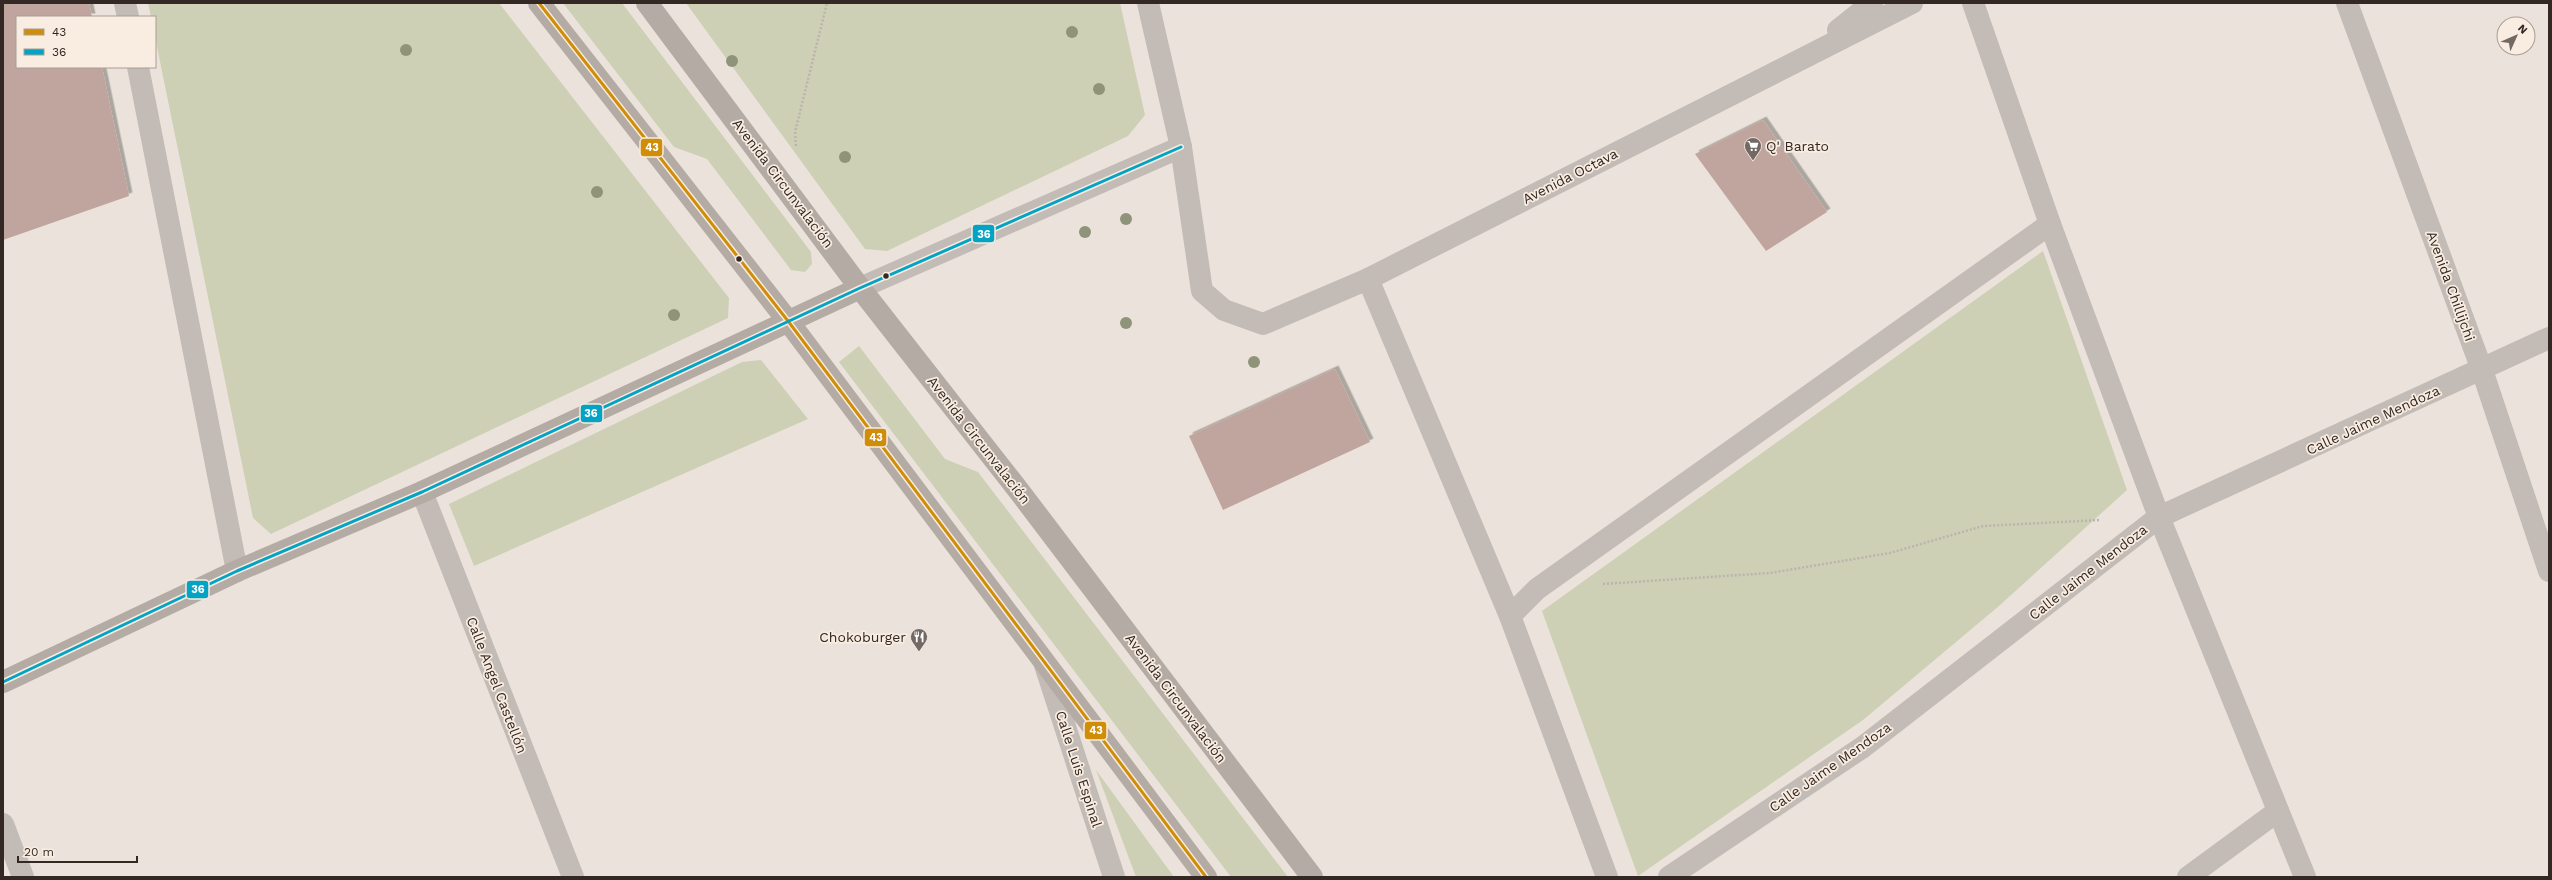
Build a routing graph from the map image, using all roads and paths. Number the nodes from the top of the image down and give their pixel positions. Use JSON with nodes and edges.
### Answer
{"nodes":[{"id":1,"x":125,"y":3,"type":"edge"},
{"id":2,"x":539,"y":3,"type":"edge"},
{"id":3,"x":647,"y":3,"type":"edge"},
{"id":4,"x":827,"y":3,"type":"edge"},
{"id":5,"x":1148,"y":3,"type":"edge"},
{"id":6,"x":1872,"y":3,"type":"edge"},
{"id":7,"x":1912,"y":3,"type":"edge"},
{"id":8,"x":1973,"y":3,"type":"edge"},
{"id":9,"x":2347,"y":3,"type":"edge"},
{"id":10,"x":128,"y":16,"type":"edge"},
{"id":11,"x":1805,"y":57,"type":"junction"},
{"id":12,"x":138,"y":68,"type":"edge"},
{"id":13,"x":1180,"y":147,"type":"junction"},
{"id":14,"x":796,"y":154,"type":"dead end"},
{"id":15,"x":2050,"y":224,"type":"junction"},
{"id":16,"x":1368,"y":279,"type":"junction"},
{"id":17,"x":860,"y":288,"type":"junction"},
{"id":18,"x":788,"y":321,"type":"junction"},
{"id":19,"x":2549,"y":338,"type":"edge"},
{"id":20,"x":2482,"y":370,"type":"junction"},
{"id":21,"x":422,"y":492,"type":"junction"},
{"id":22,"x":2159,"y":517,"type":"junction"},
{"id":23,"x":2105,"y":520,"type":"dead end"},
{"id":24,"x":238,"y":571,"type":"junction"},
{"id":25,"x":2549,"y":571,"type":"edge"},
{"id":26,"x":1600,"y":584,"type":"dead end"},
{"id":27,"x":1510,"y":616,"type":"junction"},
{"id":28,"x":1044,"y":662,"type":"junction"},
{"id":29,"x":3,"y":682,"type":"edge"},
{"id":30,"x":2278,"y":811,"type":"junction"},
{"id":31,"x":3,"y":824,"type":"edge"},
{"id":32,"x":23,"y":877,"type":"edge"},
{"id":33,"x":573,"y":877,"type":"edge"},
{"id":34,"x":1114,"y":877,"type":"edge"},
{"id":35,"x":1206,"y":877,"type":"edge"},
{"id":36,"x":1312,"y":877,"type":"edge"},
{"id":37,"x":1607,"y":877,"type":"edge"},
{"id":38,"x":1670,"y":877,"type":"edge"},
{"id":39,"x":2188,"y":877,"type":"edge"},
{"id":40,"x":2304,"y":877,"type":"edge"}],
"edges":[{"from":1,"to":10,"type":"street"},
{"from":2,"to":18,"type":"main road"},
{"from":3,"to":17,"type":"main road","name":"Avenida Circunvalación"},
{"from":4,"to":14,"type":"path"},
{"from":5,"to":13,"type":"street"},
{"from":6,"to":11,"type":"street"},
{"from":7,"to":11,"type":"street","name":"Avenida Octava"},
{"from":8,"to":15,"type":"street"},
{"from":9,"to":20,"type":"street","name":"Avenida Chillijchi"},
{"from":11,"to":16,"type":"street","name":"Avenida Octava"},
{"from":12,"to":24,"type":"street"},
{"from":13,"to":16,"type":"street","name":"Avenida Octava"},
{"from":13,"to":17,"type":"street"},
{"from":15,"to":22,"type":"street"},
{"from":15,"to":27,"type":"street"},
{"from":16,"to":27,"type":"street"},
{"from":17,"to":18,"type":"main road"},
{"from":17,"to":36,"type":"main road","name":"Avenida Circunvalación"},
{"from":18,"to":21,"type":"main road"},
{"from":18,"to":28,"type":"main road"},
{"from":19,"to":20,"type":"street","name":"Calle Jaime Mendoza"},
{"from":20,"to":22,"type":"street","name":"Calle Jaime Mendoza"},
{"from":20,"to":25,"type":"street","name":"Avenida Chillijchi"},
{"from":21,"to":24,"type":"main road"},
{"from":21,"to":33,"type":"street","name":"Calle Angel Castellón"},
{"from":22,"to":30,"type":"street"},
{"from":22,"to":38,"type":"street","name":"Calle Jaime Mendoza"},
{"from":23,"to":26,"type":"path"},
{"from":24,"to":29,"type":"main road"},
{"from":27,"to":37,"type":"street"},
{"from":28,"to":34,"type":"street","name":"Calle Luis Espinal"},
{"from":28,"to":35,"type":"main road"},
{"from":30,"to":39,"type":"street"},
{"from":30,"to":40,"type":"street"},
{"from":31,"to":32,"type":"street"}]}
